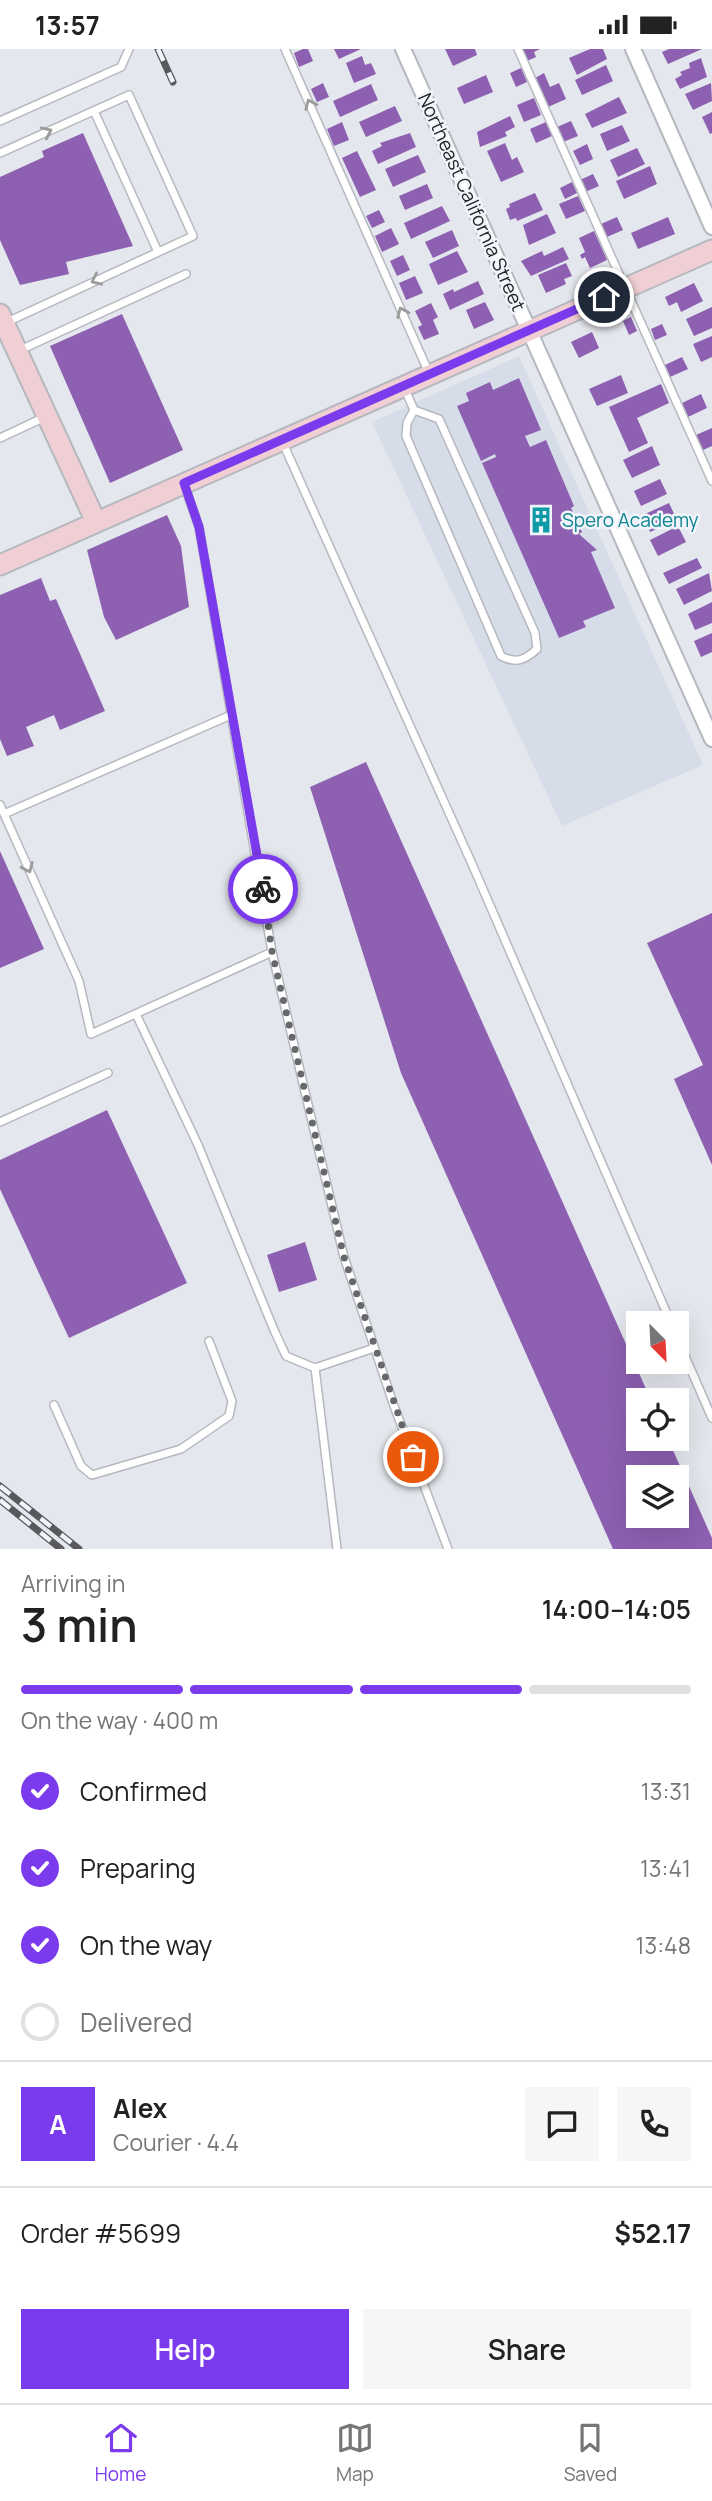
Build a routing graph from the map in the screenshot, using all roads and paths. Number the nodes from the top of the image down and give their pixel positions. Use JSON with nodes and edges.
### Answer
{"nodes":[{"id":1,"x":129,"y":49,"type":"edge"},
{"id":2,"x":285,"y":49,"type":"edge"},
{"id":3,"x":403,"y":49,"type":"edge"},
{"id":4,"x":518,"y":49,"type":"edge"},
{"id":5,"x":633,"y":49,"type":"edge"},
{"id":6,"x":94,"y":111,"type":"junction"},
{"id":7,"x":0,"y":121,"type":"edge"},
{"id":8,"x":0,"y":153,"type":"edge"},
{"id":9,"x":712,"y":227,"type":"edge"},
{"id":10,"x":712,"y":250,"type":"edge"},
{"id":11,"x":158,"y":252,"type":"junction"},
{"id":12,"x":186,"y":274,"type":"dead end"},
{"id":13,"x":625,"y":287,"type":"junction"},
{"id":14,"x":2,"y":318,"type":"edge"},
{"id":15,"x":529,"y":329,"type":"junction"},
{"id":16,"x":17,"y":351,"type":"junction"},
{"id":17,"x":430,"y":374,"type":"junction"},
{"id":18,"x":403,"y":386,"type":"junction"},
{"id":19,"x":414,"y":410,"type":"junction"},
{"id":20,"x":47,"y":416,"type":"junction"},
{"id":21,"x":0,"y":438,"type":"edge"},
{"id":22,"x":282,"y":440,"type":"junction"},
{"id":23,"x":712,"y":481,"type":"edge"},
{"id":24,"x":184,"y":483,"type":"junction"},
{"id":25,"x":96,"y":522,"type":"junction"},
{"id":26,"x":0,"y":565,"type":"edge"},
{"id":27,"x":231,"y":715,"type":"junction"},
{"id":28,"x":712,"y":736,"type":"edge"},
{"id":29,"x":0,"y":805,"type":"edge"},
{"id":30,"x":4,"y":814,"type":"junction"},
{"id":31,"x":272,"y":952,"type":"junction"},
{"id":32,"x":136,"y":1014,"type":"junction"},
{"id":33,"x":108,"y":1073,"type":"dead end"},
{"id":34,"x":0,"y":1122,"type":"edge"},
{"id":35,"x":666,"y":1311,"type":"edge"},
{"id":36,"x":209,"y":1341,"type":"dead end"},
{"id":37,"x":374,"y":1347,"type":"junction"},
{"id":38,"x":315,"y":1368,"type":"junction"},
{"id":39,"x":690,"y":1368,"type":"edge"},
{"id":40,"x":54,"y":1405,"type":"dead end"},
{"id":41,"x":712,"y":1418,"type":"edge"},
{"id":42,"x":337,"y":1549,"type":"edge"},
{"id":43,"x":448,"y":1549,"type":"edge"}],
"edges":[{"from":1,"to":7,"type":"lane"},
{"from":17,"to":2,"type":"lane","one_way":true},
{"from":3,"to":15,"type":"street","name":"Northeast California Street"},
{"from":4,"to":13,"type":"lane"},
{"from":5,"to":9,"type":"street"},
{"from":8,"to":6,"type":"lane","one_way":true},
{"from":6,"to":11,"type":"lane"},
{"from":6,"to":11,"type":"lane"},
{"from":10,"to":13,"type":"street"},
{"from":11,"to":14,"type":"lane","one_way":true},
{"from":12,"to":16,"type":"lane"},
{"from":13,"to":15,"type":"street"},
{"from":13,"to":23,"type":"lane"},
{"from":14,"to":16,"type":"street"},
{"from":15,"to":17,"type":"street"},
{"from":15,"to":28,"type":"street","name":"Northeast California Street"},
{"from":16,"to":20,"type":"street"},
{"from":17,"to":18,"type":"street"},
{"from":18,"to":19,"type":"lane"},
{"from":18,"to":22,"type":"street"},
{"from":19,"to":19,"type":"lane"},
{"from":20,"to":21,"type":"lane"},
{"from":20,"to":25,"type":"street"},
{"from":22,"to":24,"type":"street"},
{"from":22,"to":35,"type":"lane"},
{"from":24,"to":25,"type":"street"},
{"from":24,"to":27,"type":"lane"},
{"from":25,"to":26,"type":"street"},
{"from":27,"to":30,"type":"lane"},
{"from":27,"to":31,"type":"lane"},
{"from":29,"to":30,"type":"lane"},
{"from":30,"to":32,"type":"lane","one_way":true},
{"from":31,"to":32,"type":"lane"},
{"from":31,"to":37,"type":"lane"},
{"from":32,"to":38,"type":"lane"},
{"from":33,"to":34,"type":"lane"},
{"from":36,"to":40,"type":"lane"},
{"from":37,"to":38,"type":"lane"},
{"from":37,"to":43,"type":"lane"},
{"from":38,"to":42,"type":"lane"},
{"from":39,"to":41,"type":"lane"}]}
